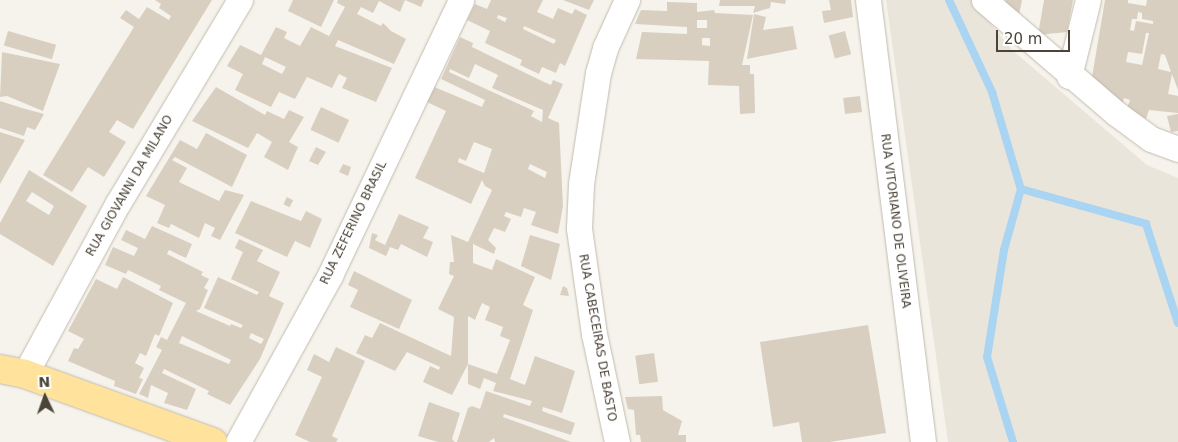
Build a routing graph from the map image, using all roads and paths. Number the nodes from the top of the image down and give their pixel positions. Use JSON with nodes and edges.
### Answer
{"nodes":[{"id":1,"x":240,"y":0,"type":"edge"},
{"id":2,"x":461,"y":0,"type":"edge"},
{"id":3,"x":627,"y":0,"type":"edge"},
{"id":4,"x":868,"y":0,"type":"edge"},
{"id":5,"x":984,"y":0,"type":"edge"},
{"id":6,"x":1088,"y":0,"type":"edge"},
{"id":7,"x":1070,"y":76,"type":"junction"},
{"id":8,"x":1178,"y":149,"type":"edge"},
{"id":9,"x":12,"y":372,"type":"edge"},
{"id":10,"x":169,"y":436,"type":"edge"},
{"id":11,"x":212,"y":442,"type":"edge"},
{"id":12,"x":238,"y":442,"type":"edge"},
{"id":13,"x":617,"y":442,"type":"edge"},
{"id":14,"x":923,"y":442,"type":"edge"}],
"edges":[{"from":1,"to":9,"type":"street","name":"RUA GIOVANNI DA MILANO"},
{"from":2,"to":12,"type":"street","name":"RUA ZEFERINO BRASIL"},
{"from":3,"to":13,"type":"street","name":"RUA CABECEIRAS DE BASTO"},
{"from":4,"to":14,"type":"street","name":"RUA VITORIANO DE OLIVEIRA"},
{"from":5,"to":7,"type":"street"},
{"from":6,"to":7,"type":"street"},
{"from":7,"to":8,"type":"street"},
{"from":9,"to":10,"type":"main road"},
{"from":10,"to":11,"type":"main road"}]}
